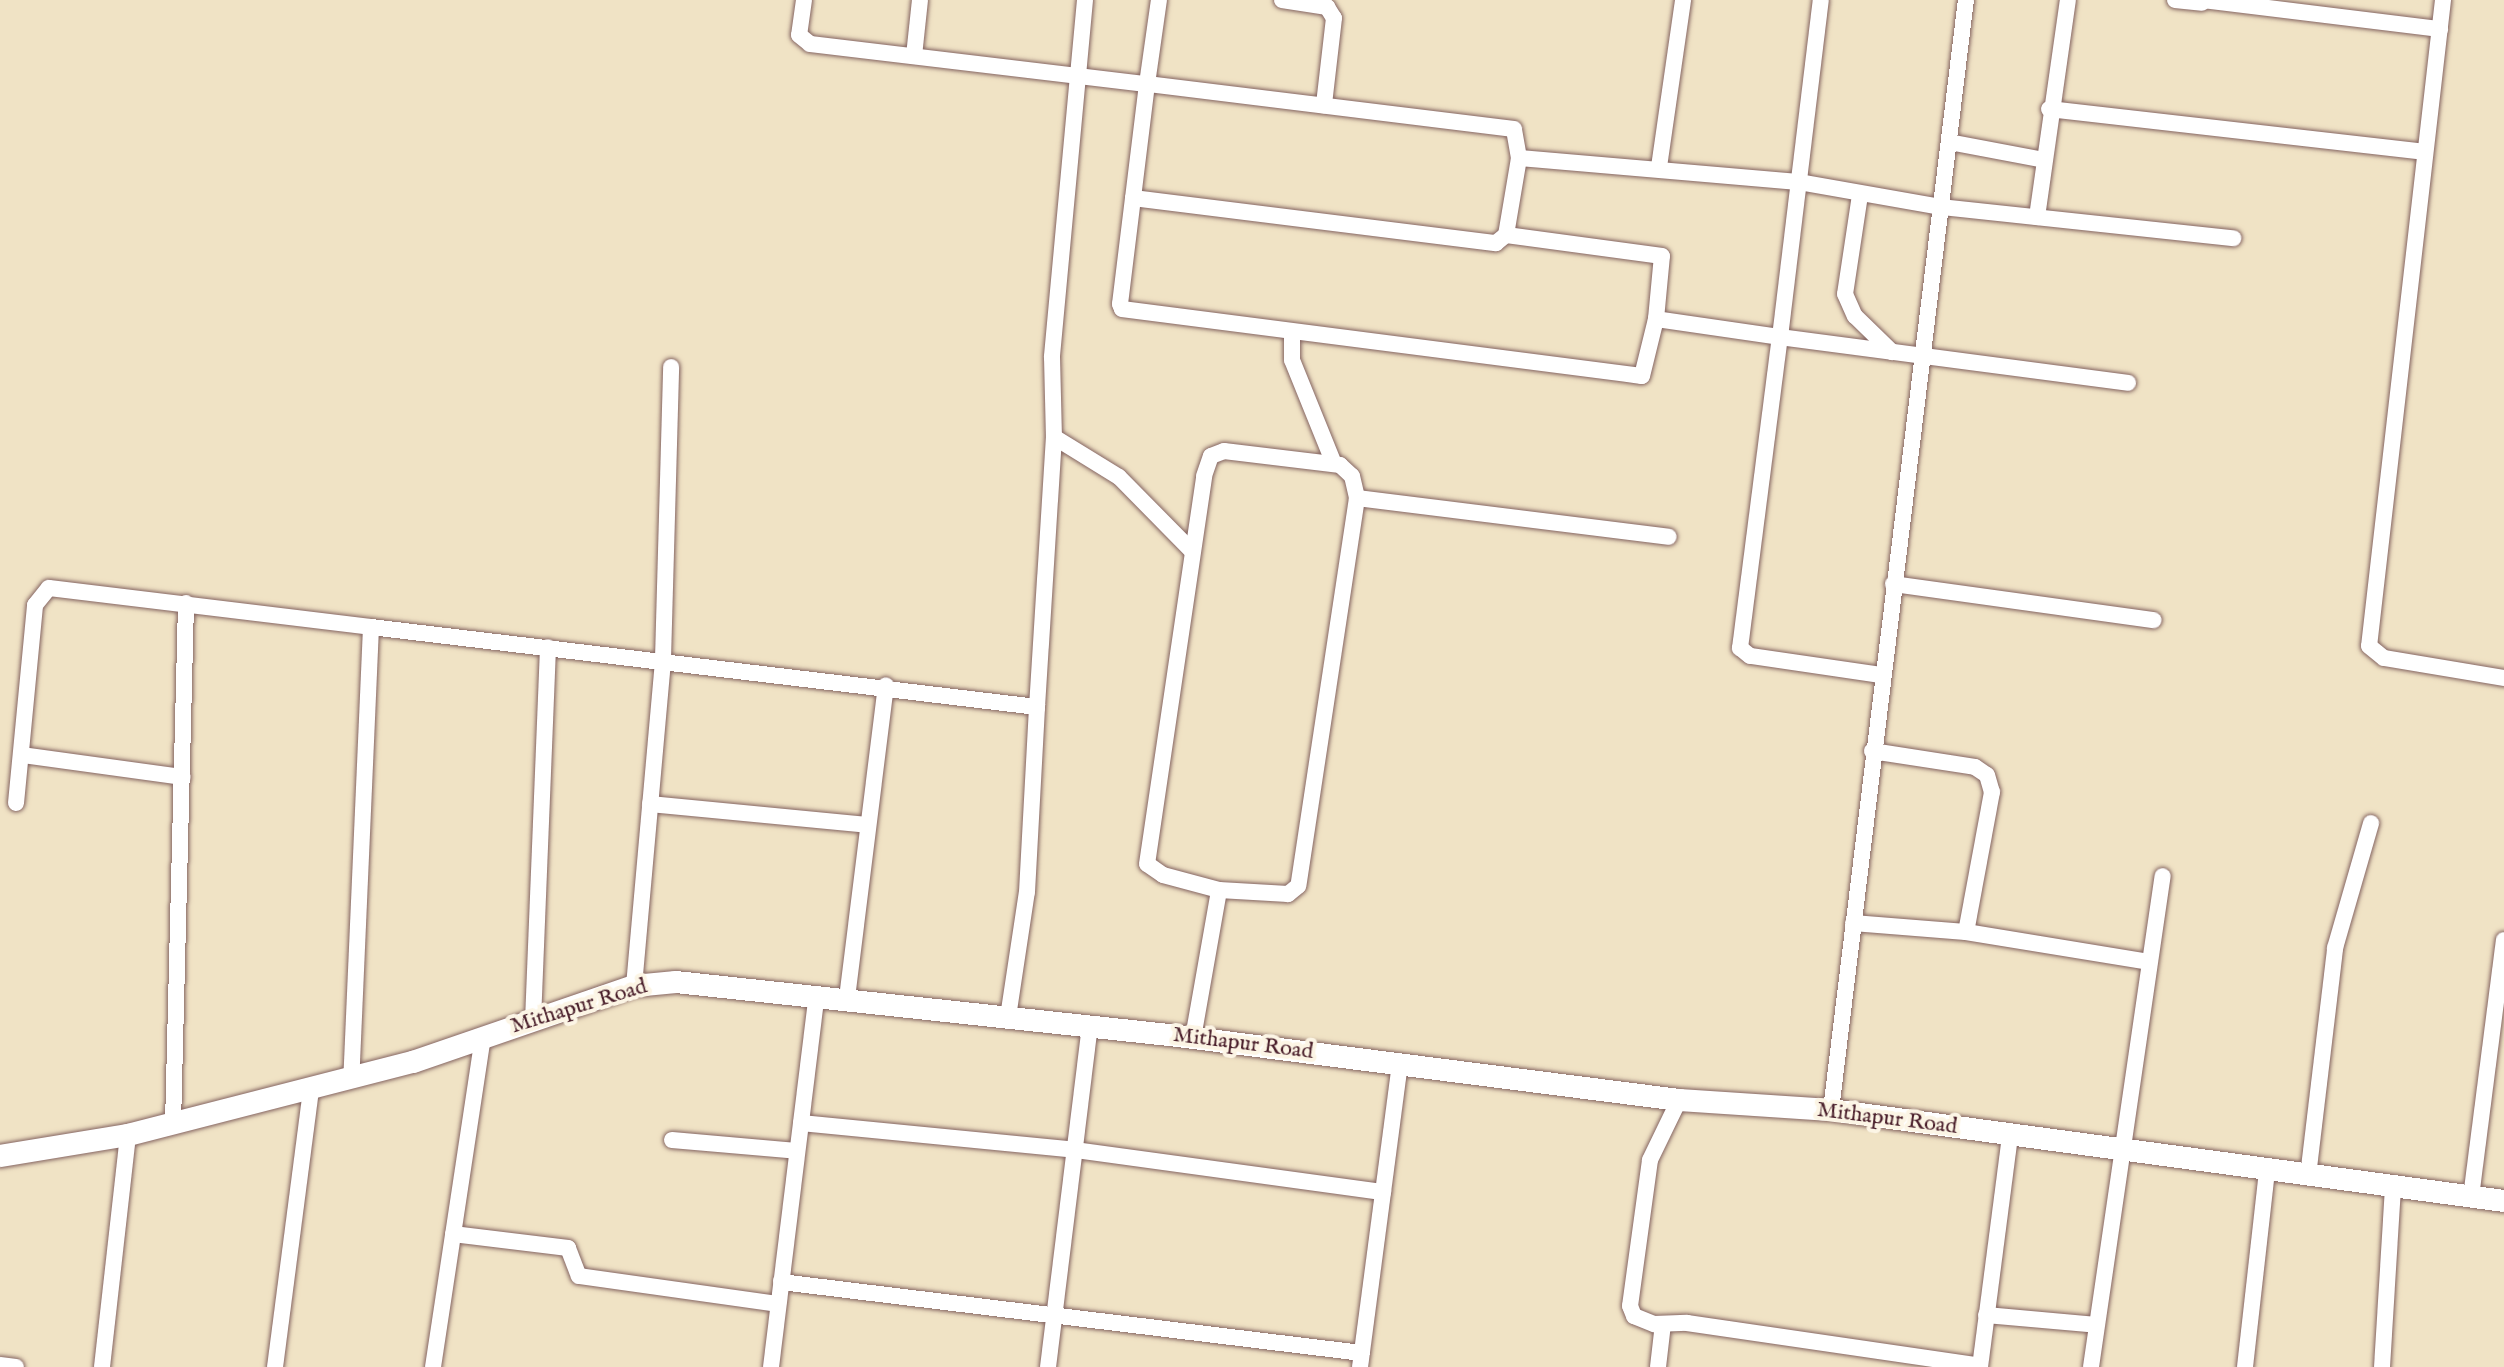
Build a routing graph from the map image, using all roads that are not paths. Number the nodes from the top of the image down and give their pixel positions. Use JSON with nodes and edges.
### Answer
{"nodes":[{"id":1,"x":804,"y":0,"type":"edge"},
{"id":2,"x":920,"y":0,"type":"edge"},
{"id":3,"x":1085,"y":0,"type":"edge"},
{"id":4,"x":1159,"y":0,"type":"edge"},
{"id":5,"x":1282,"y":0,"type":"edge"},
{"id":6,"x":1683,"y":0,"type":"edge"},
{"id":7,"x":1821,"y":0,"type":"edge"},
{"id":8,"x":1966,"y":0,"type":"edge"},
{"id":9,"x":2068,"y":0,"type":"edge"},
{"id":10,"x":2175,"y":0,"type":"edge"},
{"id":11,"x":2443,"y":0,"type":"edge"},
{"id":12,"x":2202,"y":1,"type":"edge"},
{"id":13,"x":2440,"y":29,"type":"junction"},
{"id":14,"x":914,"y":56,"type":"junction"},
{"id":15,"x":1079,"y":77,"type":"junction"},
{"id":16,"x":1147,"y":84,"type":"junction"},
{"id":17,"x":1324,"y":105,"type":"junction"},
{"id":18,"x":2049,"y":109,"type":"junction"},
{"id":19,"x":1949,"y":142,"type":"junction"},
{"id":20,"x":2424,"y":152,"type":"junction"},
{"id":21,"x":1519,"y":158,"type":"junction"},
{"id":22,"x":2044,"y":160,"type":"junction"},
{"id":23,"x":1659,"y":167,"type":"junction"},
{"id":24,"x":1799,"y":182,"type":"junction"},
{"id":25,"x":1860,"y":195,"type":"junction"},
{"id":26,"x":1133,"y":198,"type":"junction"},
{"id":27,"x":1941,"y":207,"type":"junction"},
{"id":28,"x":2037,"y":217,"type":"junction"},
{"id":29,"x":1506,"y":235,"type":"junction"},
{"id":30,"x":2233,"y":238,"type":"dead end"},
{"id":31,"x":1656,"y":319,"type":"junction"},
{"id":32,"x":1292,"y":333,"type":"junction"},
{"id":33,"x":1780,"y":337,"type":"junction"},
{"id":34,"x":1892,"y":352,"type":"junction"},
{"id":35,"x":1922,"y":358,"type":"junction"},
{"id":36,"x":671,"y":367,"type":"dead end"},
{"id":37,"x":2128,"y":383,"type":"dead end"},
{"id":38,"x":1054,"y":437,"type":"junction"},
{"id":39,"x":1334,"y":464,"type":"junction"},
{"id":40,"x":1357,"y":498,"type":"junction"},
{"id":41,"x":1669,"y":537,"type":"dead end"},
{"id":42,"x":1192,"y":551,"type":"junction"},
{"id":43,"x":1893,"y":584,"type":"junction"},
{"id":44,"x":186,"y":603,"type":"junction"},
{"id":45,"x":2154,"y":620,"type":"dead end"},
{"id":46,"x":371,"y":627,"type":"junction"},
{"id":47,"x":548,"y":647,"type":"junction"},
{"id":48,"x":663,"y":659,"type":"junction"},
{"id":49,"x":1881,"y":675,"type":"junction"},
{"id":50,"x":2504,"y":678,"type":"edge"},
{"id":51,"x":886,"y":685,"type":"junction"},
{"id":52,"x":1037,"y":707,"type":"junction"},
{"id":53,"x":1872,"y":751,"type":"junction"},
{"id":54,"x":22,"y":755,"type":"junction"},
{"id":55,"x":182,"y":777,"type":"junction"},
{"id":56,"x":16,"y":803,"type":"dead end"},
{"id":57,"x":650,"y":804,"type":"junction"},
{"id":58,"x":2371,"y":823,"type":"dead end"},
{"id":59,"x":867,"y":825,"type":"junction"},
{"id":60,"x":2163,"y":876,"type":"dead end"},
{"id":61,"x":1219,"y":890,"type":"junction"},
{"id":62,"x":1853,"y":923,"type":"junction"},
{"id":63,"x":1966,"y":932,"type":"junction"},
{"id":64,"x":2504,"y":940,"type":"edge"},
{"id":65,"x":2149,"y":962,"type":"junction"},
{"id":66,"x":634,"y":986,"type":"junction"},
{"id":67,"x":817,"y":995,"type":"junction"},
{"id":68,"x":847,"y":998,"type":"junction"},
{"id":69,"x":1008,"y":1017,"type":"junction"},
{"id":70,"x":533,"y":1021,"type":"junction"},
{"id":71,"x":1090,"y":1026,"type":"junction"},
{"id":72,"x":2497,"y":1033,"type":"edge"},
{"id":73,"x":483,"y":1038,"type":"junction"},
{"id":74,"x":1193,"y":1038,"type":"junction"},
{"id":75,"x":1400,"y":1064,"type":"junction"},
{"id":76,"x":351,"y":1078,"type":"junction"},
{"id":77,"x":311,"y":1088,"type":"junction"},
{"id":78,"x":1679,"y":1100,"type":"junction"},
{"id":79,"x":1831,"y":1110,"type":"junction"},
{"id":80,"x":801,"y":1123,"type":"junction"},
{"id":81,"x":173,"y":1124,"type":"junction"},
{"id":82,"x":128,"y":1135,"type":"junction"},
{"id":83,"x":2010,"y":1136,"type":"junction"},
{"id":84,"x":672,"y":1140,"type":"dead end"},
{"id":85,"x":1075,"y":1150,"type":"junction"},
{"id":86,"x":797,"y":1151,"type":"junction"},
{"id":87,"x":2122,"y":1152,"type":"junction"},
{"id":88,"x":0,"y":1156,"type":"edge"},
{"id":89,"x":2267,"y":1170,"type":"junction"},
{"id":90,"x":2308,"y":1176,"type":"junction"},
{"id":91,"x":2393,"y":1187,"type":"junction"},
{"id":92,"x":1383,"y":1192,"type":"junction"},
{"id":93,"x":2471,"y":1197,"type":"junction"},
{"id":94,"x":2504,"y":1201,"type":"edge"},
{"id":95,"x":453,"y":1234,"type":"junction"},
{"id":96,"x":781,"y":1282,"type":"junction"},
{"id":97,"x":778,"y":1304,"type":"junction"},
{"id":98,"x":1055,"y":1313,"type":"junction"},
{"id":99,"x":1986,"y":1315,"type":"junction"},
{"id":100,"x":1663,"y":1324,"type":"junction"},
{"id":101,"x":2097,"y":1325,"type":"junction"},
{"id":102,"x":1361,"y":1360,"type":"edge"},
{"id":103,"x":0,"y":1365,"type":"edge"},
{"id":104,"x":16,"y":1367,"type":"edge"},
{"id":105,"x":102,"y":1367,"type":"edge"},
{"id":106,"x":275,"y":1367,"type":"edge"},
{"id":107,"x":433,"y":1367,"type":"edge"},
{"id":108,"x":771,"y":1367,"type":"edge"},
{"id":109,"x":1048,"y":1367,"type":"edge"},
{"id":110,"x":1658,"y":1367,"type":"edge"},
{"id":111,"x":1980,"y":1367,"type":"edge"},
{"id":112,"x":2091,"y":1367,"type":"edge"},
{"id":113,"x":2245,"y":1367,"type":"edge"},
{"id":114,"x":2382,"y":1367,"type":"edge"}],
"edges":[{"from":1,"to":14,"type":"street"},
{"from":2,"to":14,"type":"street"},
{"from":3,"to":15,"type":"street"},
{"from":4,"to":16,"type":"street"},
{"from":5,"to":17,"type":"street"},
{"from":6,"to":23,"type":"street"},
{"from":7,"to":24,"type":"street"},
{"from":8,"to":19,"type":"street"},
{"from":9,"to":18,"type":"street"},
{"from":10,"to":12,"type":"street"},
{"from":11,"to":13,"type":"street"},
{"from":12,"to":13,"type":"street"},
{"from":13,"to":20,"type":"street"},
{"from":14,"to":15,"type":"street"},
{"from":15,"to":16,"type":"street"},
{"from":15,"to":38,"type":"street"},
{"from":16,"to":17,"type":"street"},
{"from":16,"to":26,"type":"street"},
{"from":17,"to":21,"type":"street"},
{"from":18,"to":20,"type":"street"},
{"from":18,"to":22,"type":"street"},
{"from":19,"to":22,"type":"street"},
{"from":19,"to":27,"type":"street"},
{"from":20,"to":50,"type":"street"},
{"from":21,"to":23,"type":"street"},
{"from":21,"to":29,"type":"street"},
{"from":22,"to":28,"type":"street"},
{"from":23,"to":24,"type":"street"},
{"from":24,"to":25,"type":"street"},
{"from":24,"to":33,"type":"street"},
{"from":25,"to":27,"type":"street"},
{"from":25,"to":34,"type":"street"},
{"from":26,"to":29,"type":"street"},
{"from":26,"to":32,"type":"street"},
{"from":27,"to":28,"type":"street"},
{"from":27,"to":35,"type":"street"},
{"from":28,"to":30,"type":"street"},
{"from":29,"to":31,"type":"street"},
{"from":31,"to":32,"type":"street"},
{"from":31,"to":33,"type":"street"},
{"from":32,"to":39,"type":"street"},
{"from":33,"to":34,"type":"street"},
{"from":33,"to":49,"type":"street"},
{"from":34,"to":35,"type":"street"},
{"from":35,"to":37,"type":"street"},
{"from":35,"to":43,"type":"street"},
{"from":36,"to":48,"type":"street"},
{"from":38,"to":42,"type":"street"},
{"from":38,"to":52,"type":"street"},
{"from":39,"to":40,"type":"street"},
{"from":39,"to":42,"type":"street"},
{"from":40,"to":41,"type":"street"},
{"from":40,"to":61,"type":"street"},
{"from":42,"to":61,"type":"street"},
{"from":43,"to":45,"type":"street"},
{"from":43,"to":49,"type":"street"},
{"from":44,"to":46,"type":"street"},
{"from":44,"to":54,"type":"street"},
{"from":44,"to":55,"type":"street"},
{"from":46,"to":47,"type":"street"},
{"from":46,"to":76,"type":"street"},
{"from":47,"to":48,"type":"street"},
{"from":47,"to":70,"type":"street"},
{"from":48,"to":51,"type":"street"},
{"from":48,"to":57,"type":"street"},
{"from":49,"to":53,"type":"street"},
{"from":51,"to":52,"type":"street"},
{"from":51,"to":59,"type":"street"},
{"from":52,"to":69,"type":"street"},
{"from":53,"to":62,"type":"street"},
{"from":53,"to":63,"type":"street"},
{"from":54,"to":55,"type":"street"},
{"from":54,"to":56,"type":"street"},
{"from":55,"to":81,"type":"street"},
{"from":57,"to":59,"type":"street"},
{"from":57,"to":66,"type":"street"},
{"from":58,"to":90,"type":"street"},
{"from":59,"to":68,"type":"street"},
{"from":60,"to":65,"type":"street"},
{"from":61,"to":74,"type":"street"},
{"from":62,"to":63,"type":"street"},
{"from":62,"to":79,"type":"street"},
{"from":63,"to":65,"type":"street"},
{"from":64,"to":72,"type":"street"},
{"from":65,"to":87,"type":"street"},
{"from":66,"to":67,"type":"street","name":"Mithapur Road"},
{"from":66,"to":70,"type":"street","name":"Mithapur Road"},
{"from":67,"to":68,"type":"street","name":"Mithapur Road"},
{"from":67,"to":80,"type":"street"},
{"from":68,"to":69,"type":"street","name":"Mithapur Road"},
{"from":69,"to":71,"type":"street","name":"Mithapur Road"},
{"from":70,"to":73,"type":"street","name":"Mithapur Road"},
{"from":71,"to":74,"type":"street","name":"Mithapur Road"},
{"from":71,"to":85,"type":"street"},
{"from":72,"to":93,"type":"street"},
{"from":73,"to":76,"type":"street","name":"Mithapur Road"},
{"from":73,"to":95,"type":"street"},
{"from":74,"to":75,"type":"street","name":"Mithapur Road"},
{"from":75,"to":78,"type":"street","name":"Mithapur Road"},
{"from":75,"to":92,"type":"street"},
{"from":76,"to":77,"type":"street","name":"Mithapur Road"},
{"from":77,"to":81,"type":"street","name":"Mithapur Road"},
{"from":77,"to":106,"type":"street"},
{"from":78,"to":79,"type":"street","name":"Mithapur Road"},
{"from":78,"to":100,"type":"street"},
{"from":79,"to":83,"type":"street","name":"Mithapur Road"},
{"from":80,"to":85,"type":"street"},
{"from":80,"to":86,"type":"street"},
{"from":81,"to":82,"type":"street","name":"Mithapur Road"},
{"from":82,"to":88,"type":"street","name":"Mithapur Road"},
{"from":82,"to":105,"type":"street"},
{"from":83,"to":87,"type":"street","name":"Mithapur Road"},
{"from":83,"to":99,"type":"street"},
{"from":84,"to":86,"type":"street"},
{"from":85,"to":92,"type":"street"},
{"from":85,"to":98,"type":"street"},
{"from":86,"to":96,"type":"street"},
{"from":87,"to":89,"type":"street","name":"Mithapur Road"},
{"from":87,"to":101,"type":"street"},
{"from":89,"to":90,"type":"street","name":"Mithapur Road"},
{"from":89,"to":113,"type":"street"},
{"from":90,"to":91,"type":"street","name":"Mithapur Road"},
{"from":91,"to":93,"type":"street","name":"Mithapur Road"},
{"from":91,"to":114,"type":"street"},
{"from":92,"to":102,"type":"street"},
{"from":93,"to":94,"type":"street","name":"Mithapur Road"},
{"from":95,"to":97,"type":"street"},
{"from":95,"to":107,"type":"street"},
{"from":96,"to":97,"type":"street"},
{"from":96,"to":98,"type":"street"},
{"from":97,"to":108,"type":"street"},
{"from":98,"to":102,"type":"street"},
{"from":98,"to":109,"type":"street"},
{"from":99,"to":101,"type":"street"},
{"from":99,"to":111,"type":"street"},
{"from":100,"to":110,"type":"street"},
{"from":100,"to":111,"type":"street"},
{"from":101,"to":112,"type":"street"},
{"from":103,"to":104,"type":"street"}]}
